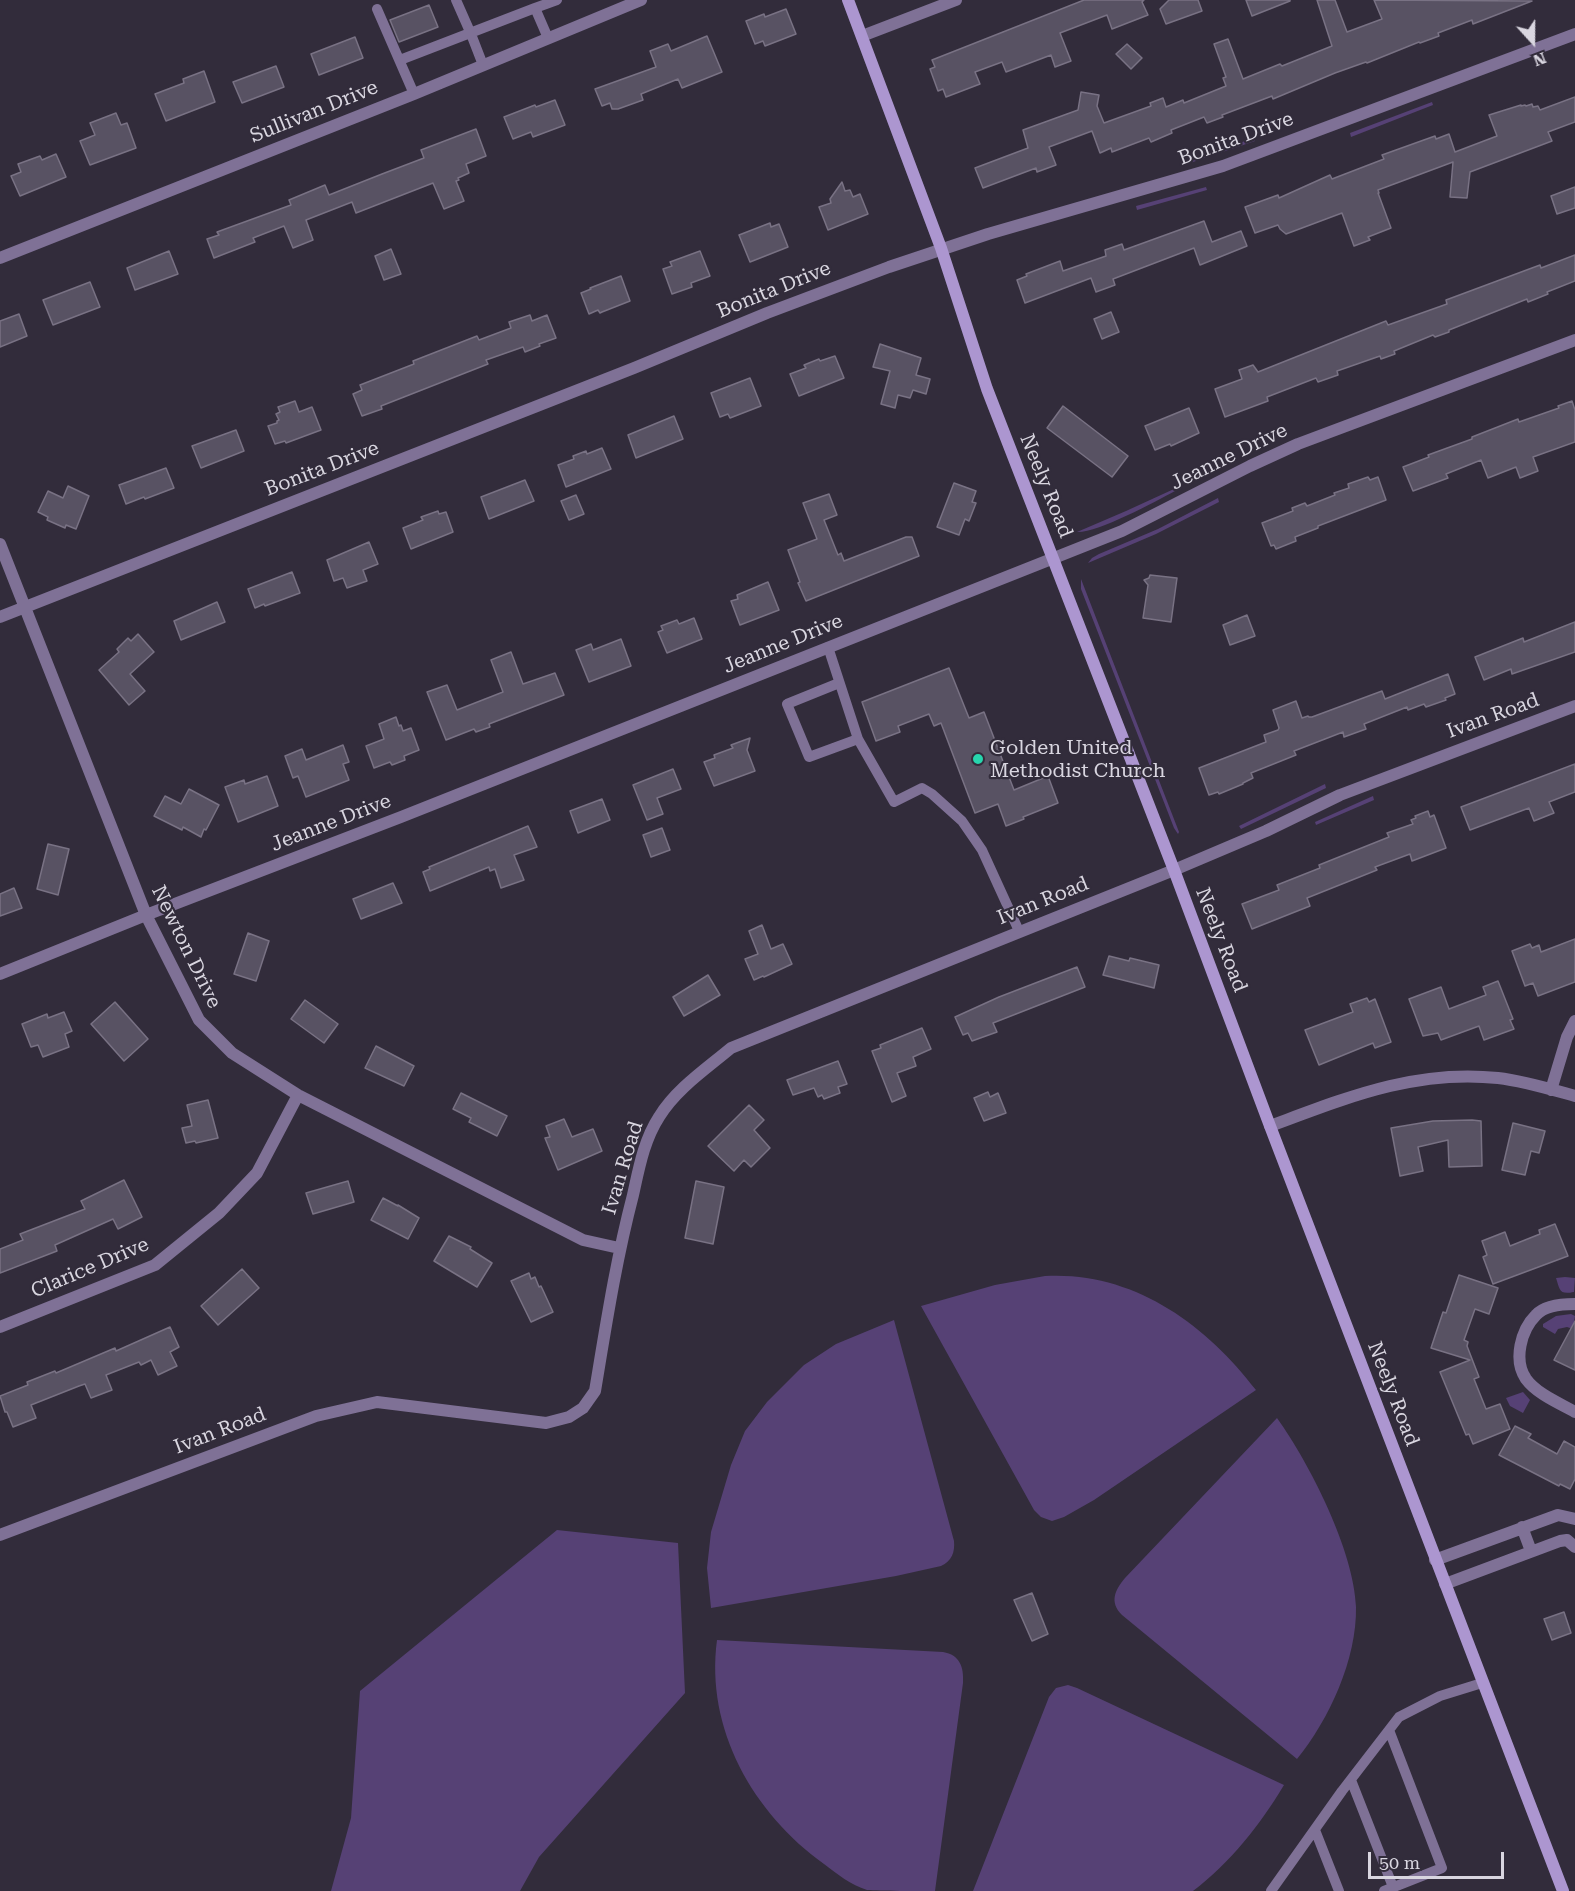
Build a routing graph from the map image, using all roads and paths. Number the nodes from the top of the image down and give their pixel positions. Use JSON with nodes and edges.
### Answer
{"nodes":[{"id":1,"x":456,"y":0,"type":"edge"},
{"id":2,"x":557,"y":0,"type":"edge"},
{"id":3,"x":641,"y":0,"type":"edge"},
{"id":4,"x":848,"y":0,"type":"edge"},
{"id":5,"x":956,"y":0,"type":"edge"},
{"id":6,"x":535,"y":8,"type":"junction"},
{"id":7,"x":377,"y":9,"type":"dead end"},
{"id":8,"x":471,"y":33,"type":"junction"},
{"id":9,"x":1575,"y":34,"type":"edge"},
{"id":10,"x":862,"y":36,"type":"junction"},
{"id":11,"x":548,"y":38,"type":"junction"},
{"id":12,"x":399,"y":60,"type":"junction"},
{"id":13,"x":483,"y":65,"type":"junction"},
{"id":14,"x":414,"y":94,"type":"junction"},
{"id":15,"x":941,"y":248,"type":"junction"},
{"id":16,"x":0,"y":258,"type":"edge"},
{"id":17,"x":1575,"y":340,"type":"edge"},
{"id":18,"x":0,"y":544,"type":"edge"},
{"id":19,"x":1054,"y":558,"type":"junction"},
{"id":20,"x":24,"y":607,"type":"junction"},
{"id":21,"x":0,"y":617,"type":"edge"},
{"id":22,"x":828,"y":647,"type":"junction"},
{"id":23,"x":839,"y":683,"type":"junction"},
{"id":24,"x":1575,"y":706,"type":"edge"},
{"id":25,"x":858,"y":739,"type":"junction"},
{"id":26,"x":1174,"y":870,"type":"junction"},
{"id":27,"x":146,"y":915,"type":"junction"},
{"id":28,"x":1018,"y":931,"type":"junction"},
{"id":29,"x":0,"y":974,"type":"edge"},
{"id":30,"x":1575,"y":1021,"type":"edge"},
{"id":31,"x":1551,"y":1090,"type":"junction"},
{"id":32,"x":298,"y":1095,"type":"junction"},
{"id":33,"x":1575,"y":1096,"type":"edge"},
{"id":34,"x":1270,"y":1126,"type":"junction"},
{"id":35,"x":619,"y":1248,"type":"junction"},
{"id":36,"x":1575,"y":1304,"type":"edge"},
{"id":37,"x":0,"y":1327,"type":"edge"},
{"id":38,"x":1575,"y":1412,"type":"edge"},
{"id":39,"x":1574,"y":1515,"type":"edge"},
{"id":40,"x":1522,"y":1527,"type":"junction"},
{"id":41,"x":0,"y":1535,"type":"edge"},
{"id":42,"x":1571,"y":1544,"type":"edge"},
{"id":43,"x":1531,"y":1551,"type":"junction"},
{"id":44,"x":1435,"y":1560,"type":"junction"},
{"id":45,"x":1445,"y":1584,"type":"junction"},
{"id":46,"x":1482,"y":1683,"type":"junction"},
{"id":47,"x":1389,"y":1730,"type":"junction"},
{"id":48,"x":1351,"y":1780,"type":"junction"},
{"id":49,"x":1315,"y":1830,"type":"junction"},
{"id":50,"x":1389,"y":1889,"type":"edge"},
{"id":51,"x":1270,"y":1891,"type":"edge"},
{"id":52,"x":1339,"y":1891,"type":"edge"},
{"id":53,"x":1563,"y":1891,"type":"edge"}],
"edges":[{"from":1,"to":8,"type":"lane"},
{"from":2,"to":6,"type":"lane"},
{"from":3,"to":11,"type":"street","name":"Sullivan Drive"},
{"from":4,"to":10,"type":"street","name":"Neely Road"},
{"from":5,"to":10,"type":"street"},
{"from":6,"to":8,"type":"lane"},
{"from":6,"to":11,"type":"lane"},
{"from":7,"to":12,"type":"lane"},
{"from":8,"to":12,"type":"lane"},
{"from":8,"to":13,"type":"lane"},
{"from":9,"to":15,"type":"street","name":"Bonita Drive"},
{"from":10,"to":15,"type":"street","name":"Neely Road"},
{"from":11,"to":13,"type":"street","name":"Sullivan Drive"},
{"from":12,"to":14,"type":"lane"},
{"from":13,"to":14,"type":"street","name":"Sullivan Drive"},
{"from":14,"to":16,"type":"street","name":"Sullivan Drive"},
{"from":15,"to":19,"type":"street","name":"Neely Road"},
{"from":15,"to":20,"type":"street","name":"Bonita Drive"},
{"from":17,"to":19,"type":"street","name":"Jeanne Drive"},
{"from":18,"to":20,"type":"street","name":"Newton Drive"},
{"from":19,"to":22,"type":"street","name":"Jeanne Drive"},
{"from":19,"to":26,"type":"street","name":"Neely Road"},
{"from":20,"to":21,"type":"street","name":"Bonita Drive"},
{"from":20,"to":27,"type":"street","name":"Newton Drive"},
{"from":22,"to":23,"type":"lane"},
{"from":22,"to":27,"type":"street","name":"Jeanne Drive"},
{"from":23,"to":25,"type":"lane"},
{"from":23,"to":25,"type":"lane"},
{"from":24,"to":26,"type":"street","name":"Ivan Road"},
{"from":25,"to":28,"type":"lane"},
{"from":26,"to":28,"type":"street","name":"Ivan Road"},
{"from":26,"to":34,"type":"street","name":"Neely Road"},
{"from":27,"to":29,"type":"street","name":"Jeanne Drive"},
{"from":27,"to":32,"type":"street","name":"Newton Drive"},
{"from":28,"to":35,"type":"street","name":"Ivan Road"},
{"from":30,"to":31,"type":"street"},
{"from":31,"to":33,"type":"street"},
{"from":31,"to":34,"type":"street"},
{"from":32,"to":35,"type":"street","name":"Newton Drive"},
{"from":32,"to":37,"type":"street","name":"Clarice Drive"},
{"from":34,"to":44,"type":"street","name":"Neely Road"},
{"from":35,"to":41,"type":"street","name":"Ivan Road"},
{"from":36,"to":38,"type":"street"},
{"from":39,"to":40,"type":"street"},
{"from":39,"to":42,"type":"street"},
{"from":40,"to":43,"type":"street"},
{"from":40,"to":44,"type":"street"},
{"from":42,"to":43,"type":"street"},
{"from":43,"to":45,"type":"street"},
{"from":44,"to":45,"type":"street","name":"Neely Road"},
{"from":45,"to":46,"type":"street","name":"Neely Road"},
{"from":46,"to":47,"type":"lane"},
{"from":46,"to":53,"type":"street","name":"Neely Road"},
{"from":47,"to":48,"type":"lane"},
{"from":47,"to":50,"type":"lane"},
{"from":48,"to":49,"type":"lane"},
{"from":48,"to":50,"type":"lane"},
{"from":49,"to":51,"type":"lane"},
{"from":49,"to":52,"type":"lane"}]}
